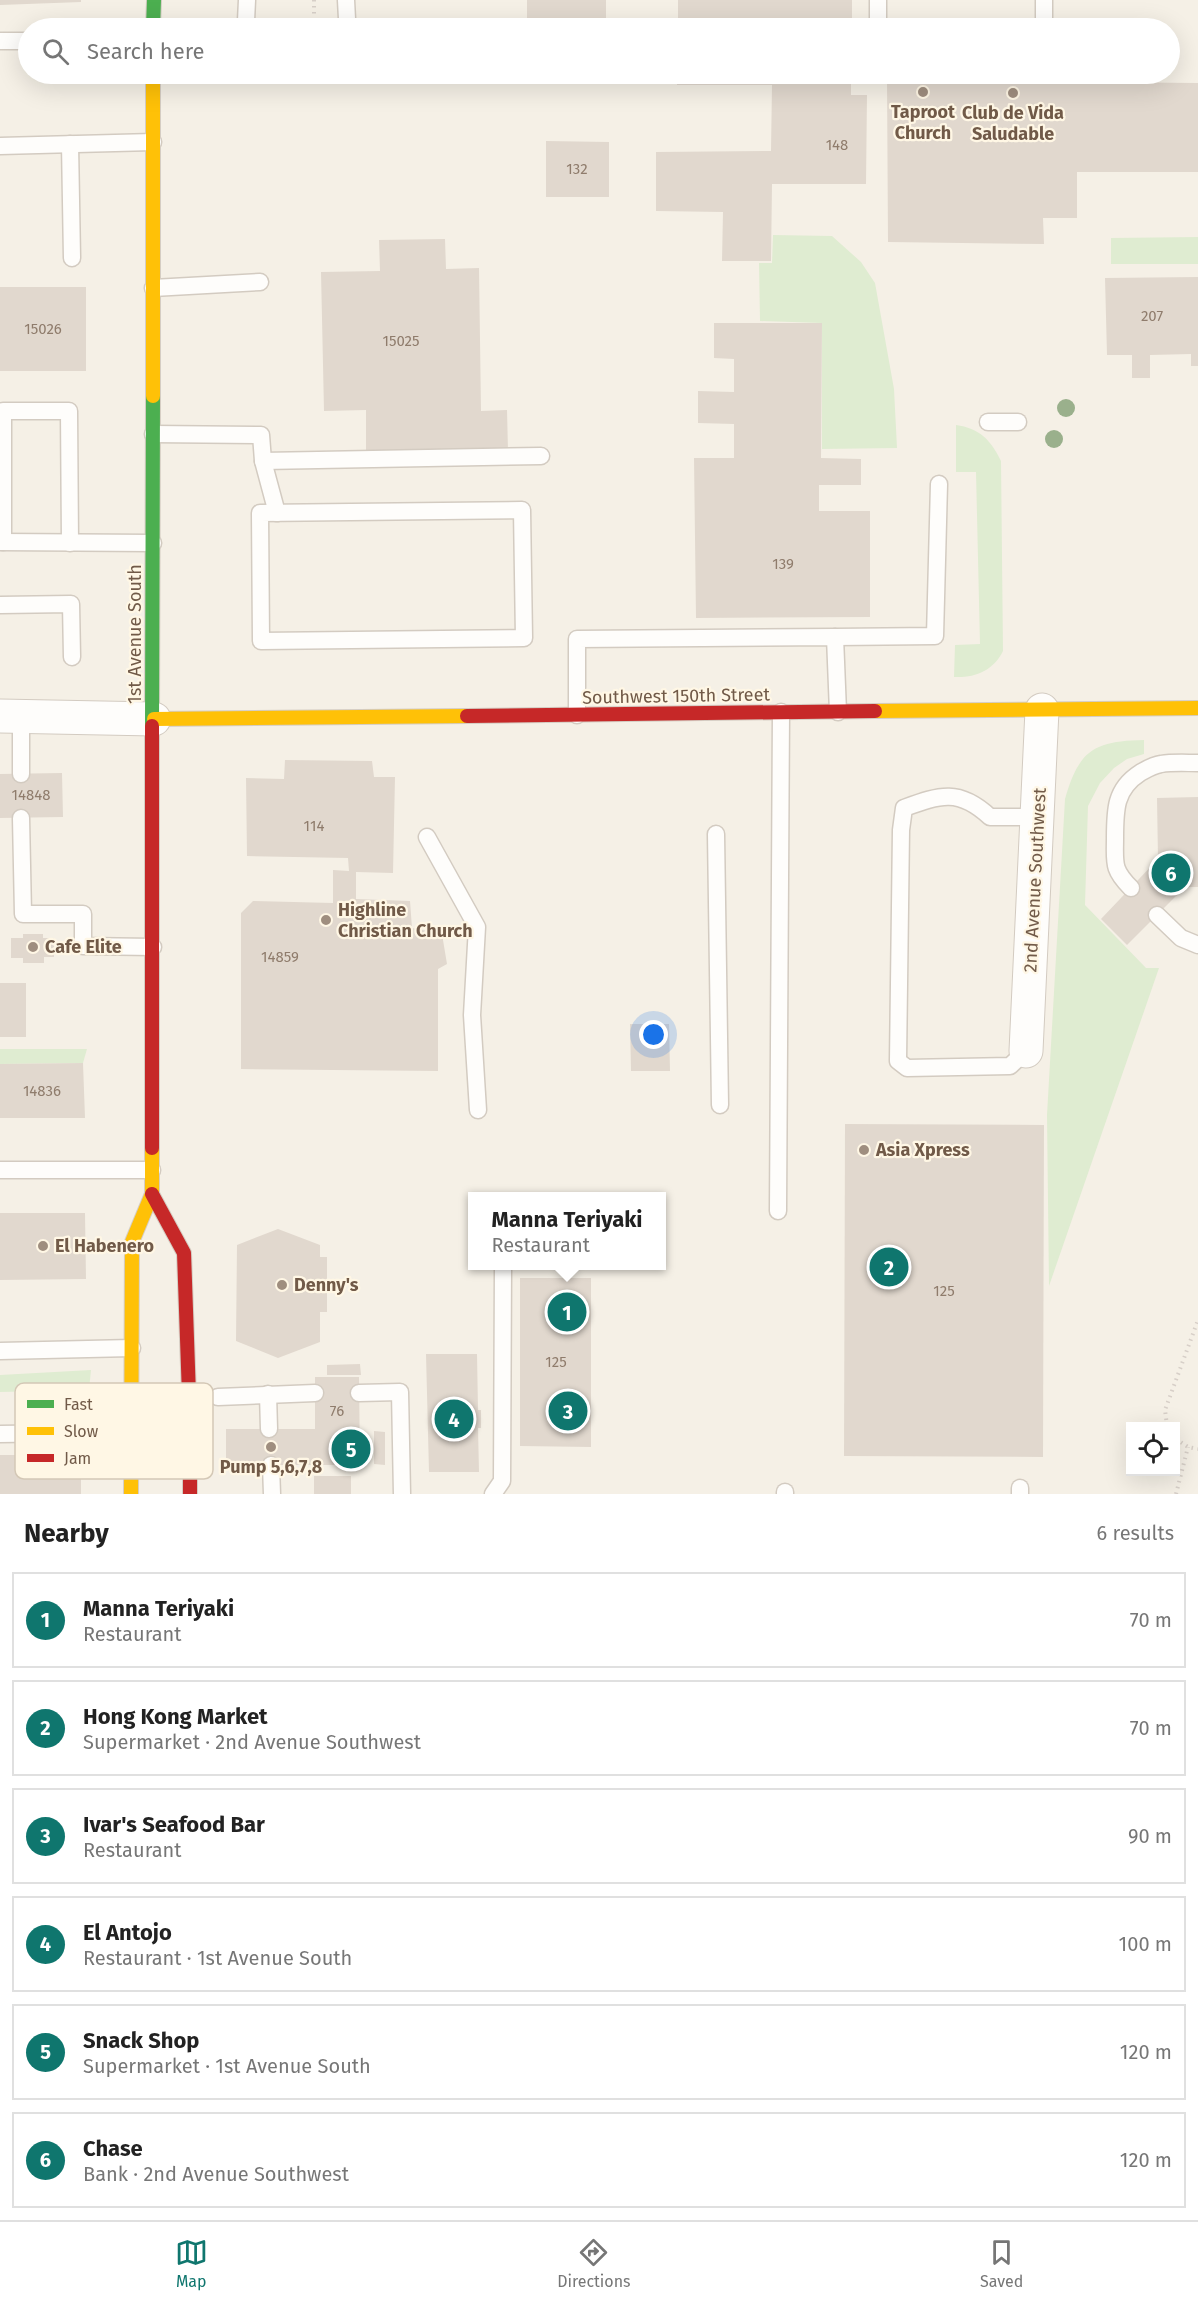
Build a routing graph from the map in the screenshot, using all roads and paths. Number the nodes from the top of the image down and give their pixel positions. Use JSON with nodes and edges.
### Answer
{"nodes":[{"id":1,"x":154,"y":0,"type":"edge"},
{"id":2,"x":247,"y":0,"type":"edge"},
{"id":3,"x":314,"y":0,"type":"edge"},
{"id":4,"x":346,"y":0,"type":"edge"},
{"id":5,"x":878,"y":0,"type":"edge"},
{"id":6,"x":1044,"y":0,"type":"edge"},
{"id":7,"x":153,"y":18,"type":"edge"},
{"id":8,"x":246,"y":18,"type":"edge"},
{"id":9,"x":314,"y":18,"type":"edge"},
{"id":10,"x":347,"y":18,"type":"edge"},
{"id":11,"x":878,"y":18,"type":"edge"},
{"id":12,"x":1044,"y":18,"type":"edge"},
{"id":13,"x":0,"y":41,"type":"edge"},
{"id":14,"x":18,"y":41,"type":"edge"},
{"id":15,"x":153,"y":84,"type":"edge"},
{"id":16,"x":153,"y":142,"type":"junction"},
{"id":17,"x":70,"y":144,"type":"junction"},
{"id":18,"x":0,"y":146,"type":"edge"},
{"id":19,"x":72,"y":258,"type":"dead end"},
{"id":20,"x":260,"y":282,"type":"dead end"},
{"id":21,"x":153,"y":288,"type":"junction"},
{"id":22,"x":988,"y":422,"type":"dead end"},
{"id":23,"x":1018,"y":422,"type":"dead end"},
{"id":24,"x":153,"y":434,"type":"junction"},
{"id":25,"x":541,"y":456,"type":"dead end"},
{"id":26,"x":263,"y":461,"type":"junction"},
{"id":27,"x":939,"y":484,"type":"dead end"},
{"id":28,"x":277,"y":513,"type":"junction"},
{"id":29,"x":2,"y":542,"type":"edge"},
{"id":30,"x":70,"y":543,"type":"junction"},
{"id":31,"x":153,"y":543,"type":"junction"},
{"id":32,"x":0,"y":605,"type":"edge"},
{"id":33,"x":835,"y":637,"type":"junction"},
{"id":34,"x":72,"y":657,"type":"dead end"},
{"id":35,"x":1198,"y":708,"type":"edge"},
{"id":36,"x":1042,"y":710,"type":"junction"},
{"id":37,"x":781,"y":712,"type":"junction"},
{"id":38,"x":838,"y":712,"type":"junction"},
{"id":39,"x":577,"y":715,"type":"junction"},
{"id":40,"x":11,"y":716,"type":"edge"},
{"id":41,"x":154,"y":719,"type":"junction"},
{"id":42,"x":1198,"y":763,"type":"edge"},
{"id":43,"x":21,"y":774,"type":"dead end"},
{"id":44,"x":1038,"y":817,"type":"junction"},
{"id":45,"x":21,"y":818,"type":"dead end"},
{"id":46,"x":716,"y":834,"type":"dead end"},
{"id":47,"x":427,"y":837,"type":"dead end"},
{"id":48,"x":1131,"y":888,"type":"dead end"},
{"id":49,"x":1157,"y":915,"type":"dead end"},
{"id":50,"x":1198,"y":945,"type":"edge"},
{"id":51,"x":153,"y":947,"type":"junction"},
{"id":52,"x":1026,"y":1051,"type":"joint"},
{"id":53,"x":720,"y":1105,"type":"dead end"},
{"id":54,"x":477,"y":1110,"type":"dead end"},
{"id":55,"x":0,"y":1170,"type":"edge"},
{"id":56,"x":152,"y":1170,"type":"junction"},
{"id":57,"x":152,"y":1194,"type":"junction"},
{"id":58,"x":778,"y":1211,"type":"dead end"},
{"id":59,"x":503,"y":1270,"type":"edge"},
{"id":60,"x":1198,"y":1320,"type":"edge"},
{"id":61,"x":132,"y":1348,"type":"junction"},
{"id":62,"x":0,"y":1351,"type":"edge"},
{"id":63,"x":132,"y":1383,"type":"edge"},
{"id":64,"x":189,"y":1383,"type":"edge"},
{"id":65,"x":315,"y":1393,"type":"dead end"},
{"id":66,"x":359,"y":1393,"type":"dead end"},
{"id":67,"x":268,"y":1394,"type":"junction"},
{"id":68,"x":218,"y":1397,"type":"dead end"},
{"id":69,"x":1167,"y":1422,"type":"edge"},
{"id":70,"x":269,"y":1429,"type":"dead end"},
{"id":71,"x":0,"y":1434,"type":"edge"},
{"id":72,"x":15,"y":1434,"type":"edge"},
{"id":73,"x":1180,"y":1442,"type":"edge"},
{"id":74,"x":1188,"y":1447,"type":"junction"},
{"id":75,"x":1198,"y":1449,"type":"edge"},
{"id":76,"x":271,"y":1465,"type":"dead end"},
{"id":77,"x":131,"y":1479,"type":"edge"},
{"id":78,"x":131,"y":1494,"type":"edge"},
{"id":79,"x":272,"y":1494,"type":"edge"},
{"id":80,"x":402,"y":1494,"type":"edge"},
{"id":81,"x":493,"y":1494,"type":"edge"},
{"id":82,"x":1176,"y":1494,"type":"edge"}],
"edges":[{"from":1,"to":7,"type":"main road"},
{"from":2,"to":8,"type":"lane"},
{"from":3,"to":9,"type":"path"},
{"from":4,"to":10,"type":"lane"},
{"from":5,"to":11,"type":"lane"},
{"from":6,"to":12,"type":"lane"},
{"from":13,"to":14,"type":"lane"},
{"from":15,"to":16,"type":"main road","name":"1st Avenue South"},
{"from":16,"to":17,"type":"lane"},
{"from":16,"to":21,"type":"main road","name":"1st Avenue South"},
{"from":17,"to":18,"type":"lane"},
{"from":17,"to":19,"type":"lane"},
{"from":20,"to":21,"type":"lane"},
{"from":21,"to":24,"type":"main road","name":"1st Avenue South"},
{"from":22,"to":23,"type":"lane"},
{"from":24,"to":26,"type":"lane"},
{"from":24,"to":31,"type":"main road","name":"1st Avenue South"},
{"from":25,"to":26,"type":"lane"},
{"from":26,"to":28,"type":"lane"},
{"from":27,"to":33,"type":"lane"},
{"from":28,"to":28,"type":"lane"},
{"from":29,"to":30,"type":"lane"},
{"from":29,"to":30,"type":"lane"},
{"from":30,"to":31,"type":"lane"},
{"from":31,"to":41,"type":"main road","name":"1st Avenue South"},
{"from":32,"to":34,"type":"lane"},
{"from":33,"to":38,"type":"lane"},
{"from":33,"to":39,"type":"lane"},
{"from":35,"to":36,"type":"main road","name":"Southwest 150th Street"},
{"from":36,"to":38,"type":"main road","name":"Southwest 150th Street"},
{"from":36,"to":44,"type":"street","name":"2nd Avenue Southwest"},
{"from":37,"to":38,"type":"main road","name":"Southwest 150th Street"},
{"from":37,"to":39,"type":"main road","name":"Southwest 150th Street"},
{"from":37,"to":58,"type":"lane"},
{"from":39,"to":41,"type":"main road","name":"Southwest 150th Street"},
{"from":40,"to":41,"type":"street"},
{"from":40,"to":43,"type":"lane"},
{"from":41,"to":51,"type":"main road","name":"1st Avenue South"},
{"from":42,"to":48,"type":"lane"},
{"from":44,"to":52,"type":"street","name":"2nd Avenue Southwest"},
{"from":44,"to":52,"type":"lane"},
{"from":45,"to":51,"type":"lane"},
{"from":46,"to":53,"type":"lane"},
{"from":47,"to":54,"type":"lane"},
{"from":49,"to":50,"type":"lane"},
{"from":51,"to":56,"type":"main road","name":"1st Avenue South"},
{"from":55,"to":56,"type":"lane"},
{"from":56,"to":57,"type":"main road","name":"1st Avenue South"},
{"from":57,"to":61,"type":"main road","name":"1st Avenue South"},
{"from":57,"to":64,"type":"main road","name":"1st Avenue South"},
{"from":59,"to":81,"type":"lane"},
{"from":60,"to":69,"type":"path"},
{"from":61,"to":62,"type":"lane"},
{"from":61,"to":63,"type":"main road","name":"1st Avenue South"},
{"from":65,"to":67,"type":"lane"},
{"from":66,"to":80,"type":"lane"},
{"from":67,"to":68,"type":"lane"},
{"from":67,"to":70,"type":"lane"},
{"from":71,"to":72,"type":"lane"},
{"from":73,"to":74,"type":"path"},
{"from":74,"to":75,"type":"path"},
{"from":74,"to":82,"type":"path"},
{"from":76,"to":79,"type":"lane"},
{"from":77,"to":78,"type":"main road","name":"1st Avenue South"}]}
